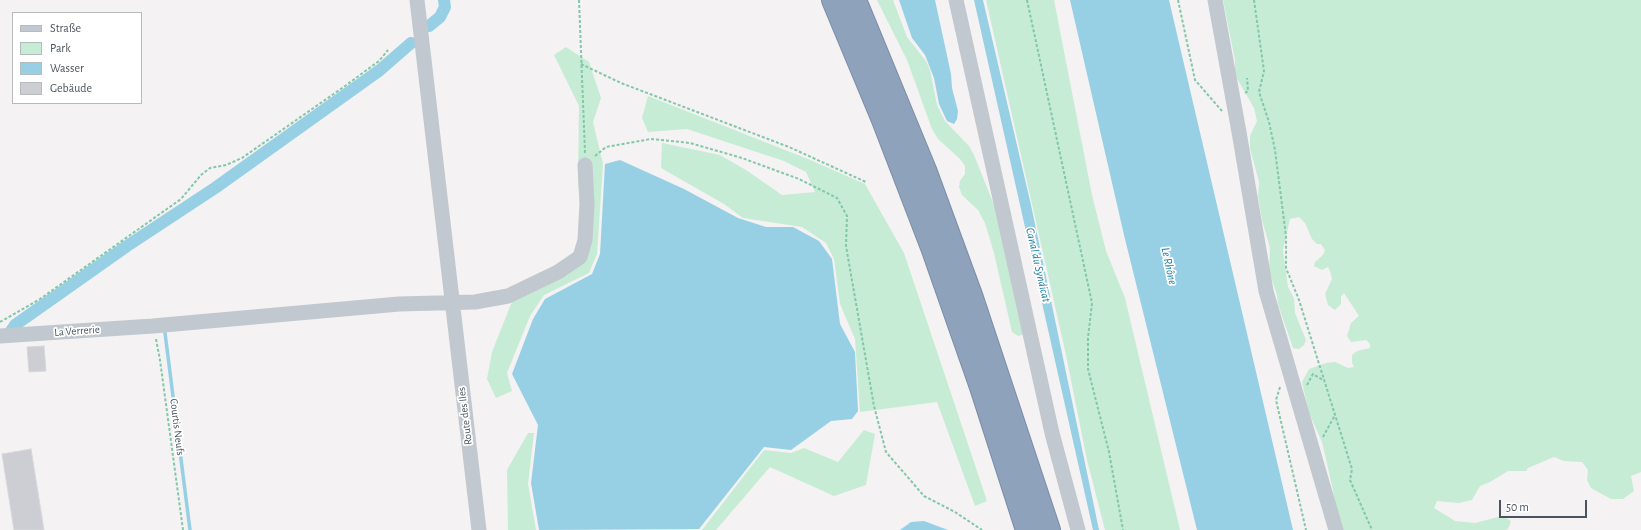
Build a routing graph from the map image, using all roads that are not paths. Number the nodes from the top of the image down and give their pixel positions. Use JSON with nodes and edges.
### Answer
{"nodes":[{"id":1,"x":416,"y":0,"type":"edge"},
{"id":2,"x":833,"y":0,"type":"edge"},
{"id":3,"x":856,"y":0,"type":"edge"},
{"id":4,"x":956,"y":0,"type":"edge"},
{"id":5,"x":1215,"y":0,"type":"edge"},
{"id":6,"x":585,"y":164,"type":"road end"},
{"id":7,"x":452,"y":303,"type":"junction"},
{"id":8,"x":0,"y":336,"type":"edge"},
{"id":9,"x":479,"y":530,"type":"edge"},
{"id":10,"x":1027,"y":530,"type":"edge"},
{"id":11,"x":1049,"y":530,"type":"edge"},
{"id":12,"x":1078,"y":530,"type":"edge"},
{"id":13,"x":1336,"y":530,"type":"edge"}],
"edges":[{"from":1,"to":7,"type":"street","name":"Route des Iles"},
{"from":2,"to":10,"type":"highway"},
{"from":3,"to":11,"type":"highway"},
{"from":4,"to":12,"type":"street"},
{"from":5,"to":13,"type":"street"},
{"from":6,"to":7,"type":"street","name":"La Verrerie"},
{"from":7,"to":8,"type":"street","name":"La Verrerie"},
{"from":7,"to":9,"type":"street","name":"Route des Iles"}]}
